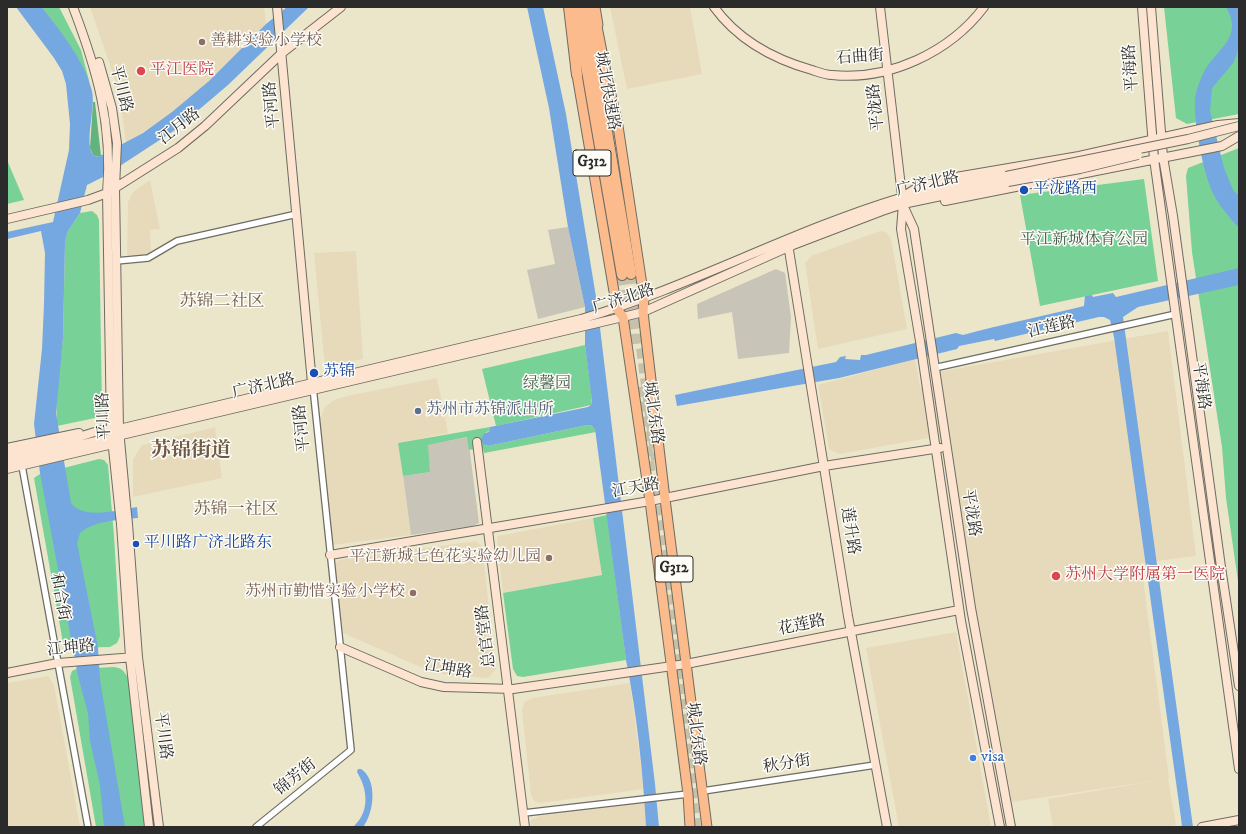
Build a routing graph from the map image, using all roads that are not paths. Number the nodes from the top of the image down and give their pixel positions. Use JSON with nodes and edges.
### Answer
{"nodes":[{"id":1,"x":73,"y":7,"type":"edge"},
{"id":2,"x":79,"y":7,"type":"edge"},
{"id":3,"x":341,"y":7,"type":"edge"},
{"id":4,"x":565,"y":7,"type":"edge"},
{"id":5,"x":569,"y":7,"type":"edge"},
{"id":6,"x":576,"y":7,"type":"edge"},
{"id":7,"x":586,"y":7,"type":"edge"},
{"id":8,"x":594,"y":7,"type":"edge"},
{"id":9,"x":714,"y":7,"type":"edge"},
{"id":10,"x":880,"y":7,"type":"edge"},
{"id":11,"x":984,"y":7,"type":"edge"},
{"id":12,"x":1142,"y":7,"type":"edge"},
{"id":13,"x":1151,"y":7,"type":"edge"},
{"id":14,"x":277,"y":8,"type":"edge"},
{"id":15,"x":282,"y":53,"type":"junction"},
{"id":16,"x":605,"y":70,"type":"joint"},
{"id":17,"x":887,"y":72,"type":"junction"},
{"id":18,"x":577,"y":74,"type":"junction"},
{"id":19,"x":1239,"y":123,"type":"edge"},
{"id":20,"x":1239,"y":126,"type":"edge"},
{"id":21,"x":1239,"y":131,"type":"edge"},
{"id":22,"x":1239,"y":136,"type":"edge"},
{"id":23,"x":1161,"y":138,"type":"junction"},
{"id":24,"x":1152,"y":139,"type":"junction"},
{"id":25,"x":112,"y":144,"type":"junction"},
{"id":26,"x":1163,"y":157,"type":"junction"},
{"id":27,"x":1154,"y":159,"type":"junction"},
{"id":28,"x":112,"y":178,"type":"junction"},
{"id":29,"x":1007,"y":179,"type":"junction"},
{"id":30,"x":115,"y":188,"type":"junction"},
{"id":31,"x":107,"y":193,"type":"junction"},
{"id":32,"x":902,"y":201,"type":"junction"},
{"id":33,"x":297,"y":214,"type":"junction"},
{"id":34,"x":7,"y":218,"type":"edge"},
{"id":35,"x":787,"y":244,"type":"junction"},
{"id":36,"x":116,"y":261,"type":"junction"},
{"id":37,"x":644,"y":298,"type":"junction"},
{"id":38,"x":617,"y":309,"type":"junction"},
{"id":39,"x":643,"y":312,"type":"junction"},
{"id":40,"x":1176,"y":314,"type":"junction"},
{"id":41,"x":623,"y":317,"type":"junction"},
{"id":42,"x":934,"y":368,"type":"junction"},
{"id":43,"x":313,"y":386,"type":"junction"},
{"id":44,"x":115,"y":435,"type":"junction"},
{"id":45,"x":477,"y":442,"type":"dead end"},
{"id":46,"x":67,"y":445,"type":"junction"},
{"id":47,"x":946,"y":447,"type":"junction"},
{"id":48,"x":7,"y":448,"type":"edge"},
{"id":49,"x":936,"y":448,"type":"junction"},
{"id":50,"x":35,"y":452,"type":"junction"},
{"id":51,"x":7,"y":455,"type":"edge"},
{"id":52,"x":7,"y":462,"type":"edge"},
{"id":53,"x":22,"y":466,"type":"junction"},
{"id":54,"x":824,"y":466,"type":"junction"},
{"id":55,"x":7,"y":469,"type":"edge"},
{"id":56,"x":665,"y":499,"type":"junction"},
{"id":57,"x":650,"y":502,"type":"junction"},
{"id":58,"x":488,"y":528,"type":"junction"},
{"id":59,"x":330,"y":554,"type":"junction"},
{"id":60,"x":959,"y":610,"type":"junction"},
{"id":61,"x":852,"y":630,"type":"junction"},
{"id":62,"x":340,"y":647,"type":"junction"},
{"id":63,"x":134,"y":657,"type":"junction"},
{"id":64,"x":58,"y":664,"type":"junction"},
{"id":65,"x":686,"y":664,"type":"junction"},
{"id":66,"x":672,"y":666,"type":"junction"},
{"id":67,"x":651,"y":669,"type":"joint"},
{"id":68,"x":7,"y":673,"type":"edge"},
{"id":69,"x":1239,"y":686,"type":"edge"},
{"id":70,"x":508,"y":689,"type":"junction"},
{"id":71,"x":351,"y":750,"type":"joint"},
{"id":72,"x":875,"y":765,"type":"junction"},
{"id":73,"x":1239,"y":769,"type":"edge"},
{"id":74,"x":703,"y":790,"type":"junction"},
{"id":75,"x":688,"y":794,"type":"junction"},
{"id":76,"x":524,"y":813,"type":"junction"},
{"id":77,"x":1239,"y":820,"type":"edge"},
{"id":78,"x":88,"y":827,"type":"edge"},
{"id":79,"x":149,"y":827,"type":"edge"},
{"id":80,"x":159,"y":827,"type":"edge"},
{"id":81,"x":256,"y":827,"type":"edge"},
{"id":82,"x":525,"y":827,"type":"edge"},
{"id":83,"x":690,"y":827,"type":"edge"},
{"id":84,"x":706,"y":827,"type":"edge"},
{"id":85,"x":887,"y":827,"type":"edge"},
{"id":86,"x":1000,"y":827,"type":"edge"},
{"id":87,"x":1011,"y":827,"type":"edge"},
{"id":88,"x":1202,"y":827,"type":"edge"}],
"edges":[{"from":1,"to":25,"type":"street","name":"平川路"},
{"from":2,"to":25,"type":"street","name":"平川路"},
{"from":3,"to":15,"type":"street","name":"江月路"},
{"from":4,"to":18,"type":"main road","name":"城北东路","number":"G312"},
{"from":5,"to":18,"type":"highway"},
{"from":6,"to":7,"type":"highway","name":"城北快速路"},
{"from":8,"to":16,"type":"highway"},
{"from":9,"to":17,"type":"street","name":"石曲街"},
{"from":10,"to":17,"type":"street","name":"平泷路"},
{"from":11,"to":17,"type":"street","name":"石曲街"},
{"from":12,"to":24,"type":"street","name":"平海路"},
{"from":13,"to":23,"type":"street","name":"平海路"},
{"from":14,"to":15,"type":"street","name":"平河路"},
{"from":15,"to":30,"type":"street","name":"江月路"},
{"from":15,"to":33,"type":"street","name":"平河路"},
{"from":16,"to":37,"type":"main road","name":"城北东路","number":"G312"},
{"from":17,"to":32,"type":"street","name":"平泷路"},
{"from":18,"to":38,"type":"main road","name":"城北东路","number":"G312"},
{"from":19,"to":23,"type":"street"},
{"from":20,"to":29,"type":"street","name":"广济北路","bridge":true},
{"from":21,"to":29,"type":"street","name":"广济北路","bridge":true},
{"from":22,"to":26,"type":"street"},
{"from":23,"to":24,"type":"street"},
{"from":23,"to":26,"type":"street","name":"平海路"},
{"from":24,"to":27,"type":"street","name":"平海路"},
{"from":24,"to":32,"type":"street"},
{"from":25,"to":28,"type":"street","name":"平川路"},
{"from":26,"to":27,"type":"street"},
{"from":26,"to":69,"type":"street","name":"平海路"},
{"from":27,"to":32,"type":"street"},
{"from":27,"to":40,"type":"street","name":"平海路"},
{"from":28,"to":30,"type":"street","name":"平川路"},
{"from":28,"to":31,"type":"street","name":"平川路"},
{"from":29,"to":32,"type":"street","name":"广济北路"},
{"from":30,"to":31,"type":"street","name":"江月路"},
{"from":30,"to":36,"type":"street","name":"平川路"},
{"from":31,"to":34,"type":"street","name":"江月路"},
{"from":31,"to":44,"type":"street","name":"平川路"},
{"from":32,"to":35,"type":"street","name":"广济北路"},
{"from":32,"to":42,"type":"street","name":"平泷路"},
{"from":32,"to":49,"type":"street","name":"平泷路"},
{"from":33,"to":36,"type":"street"},
{"from":33,"to":43,"type":"street","name":"平河路"},
{"from":35,"to":37,"type":"street","name":"广济北路"},
{"from":35,"to":39,"type":"street","name":"广济北路"},
{"from":35,"to":54,"type":"street","name":"莲升路"},
{"from":36,"to":44,"type":"street","name":"平川路"},
{"from":37,"to":38,"type":"street","name":"广济北路"},
{"from":37,"to":39,"type":"main road","name":"城北东路","number":"G312"},
{"from":38,"to":41,"type":"main road","name":"城北东路","number":"G312"},
{"from":38,"to":43,"type":"street","name":"广济北路"},
{"from":39,"to":41,"type":"street","name":"广济北路"},
{"from":39,"to":56,"type":"main road","name":"城北东路","number":"G312"},
{"from":40,"to":42,"type":"street","name":"江莲路"},
{"from":40,"to":73,"type":"street","name":"平海路"},
{"from":41,"to":43,"type":"street","name":"广济北路"},
{"from":41,"to":57,"type":"main road","name":"城北东路","number":"G312"},
{"from":42,"to":47,"type":"street","name":"平泷路"},
{"from":43,"to":44,"type":"street","name":"广济北路"},
{"from":43,"to":59,"type":"street","name":"平河路"},
{"from":44,"to":46,"type":"street","name":"广济北路"},
{"from":44,"to":46,"type":"street","name":"广济北路"},
{"from":44,"to":63,"type":"street","name":"平川路","bridge":true},
{"from":45,"to":58,"type":"street","name":"总官堂路"},
{"from":46,"to":50,"type":"street","name":"广济北路"},
{"from":46,"to":50,"type":"street"},
{"from":47,"to":49,"type":"street","name":"江天路"},
{"from":47,"to":87,"type":"street","name":"平泷路"},
{"from":48,"to":50,"type":"street"},
{"from":49,"to":54,"type":"street","name":"江天路"},
{"from":49,"to":60,"type":"street","name":"平泷路"},
{"from":50,"to":51,"type":"street","name":"广济北路"},
{"from":50,"to":52,"type":"street","name":"广济北路"},
{"from":50,"to":53,"type":"street"},
{"from":53,"to":55,"type":"street"},
{"from":53,"to":64,"type":"street","name":"和合街"},
{"from":54,"to":56,"type":"street","name":"江天路"},
{"from":54,"to":61,"type":"street","name":"莲升路"},
{"from":56,"to":57,"type":"street","name":"江天路"},
{"from":56,"to":65,"type":"main road","name":"城北东路","number":"G312"},
{"from":57,"to":58,"type":"street","name":"江天路"},
{"from":57,"to":66,"type":"main road","name":"城北东路","number":"G312"},
{"from":58,"to":59,"type":"street","name":"江天路"},
{"from":58,"to":70,"type":"street","name":"总官堂路"},
{"from":59,"to":62,"type":"street","name":"平河路"},
{"from":60,"to":61,"type":"street","name":"花莲路"},
{"from":60,"to":86,"type":"street","name":"平泷路"},
{"from":61,"to":65,"type":"street","name":"花莲路"},
{"from":61,"to":72,"type":"street","name":"莲升路"},
{"from":62,"to":70,"type":"street","name":"江坤路"},
{"from":62,"to":71,"type":"street","name":"平河路"},
{"from":63,"to":64,"type":"street","name":"江坤路"},
{"from":63,"to":79,"type":"street","name":"平川路"},
{"from":63,"to":80,"type":"street","name":"平川路"},
{"from":64,"to":68,"type":"street","name":"江坤路"},
{"from":64,"to":78,"type":"street","name":"和合街"},
{"from":65,"to":66,"type":"street","name":"花莲路"},
{"from":65,"to":74,"type":"main road","name":"城北东路","number":"G312"},
{"from":66,"to":67,"type":"street","name":"花莲路"},
{"from":66,"to":75,"type":"main road","name":"城北东路","number":"G312"},
{"from":67,"to":70,"type":"street","name":"江坤路"},
{"from":70,"to":76,"type":"street","name":"总官堂路"},
{"from":71,"to":81,"type":"street","name":"锦芳街"},
{"from":72,"to":74,"type":"street","name":"秋分街"},
{"from":72,"to":85,"type":"street","name":"莲升路"},
{"from":74,"to":84,"type":"main road","name":"城北东路","number":"G312"},
{"from":75,"to":76,"type":"street"},
{"from":75,"to":83,"type":"main road","name":"城北东路","number":"G312"},
{"from":76,"to":82,"type":"street","name":"总官堂路"},
{"from":77,"to":88,"type":"street"}]}
